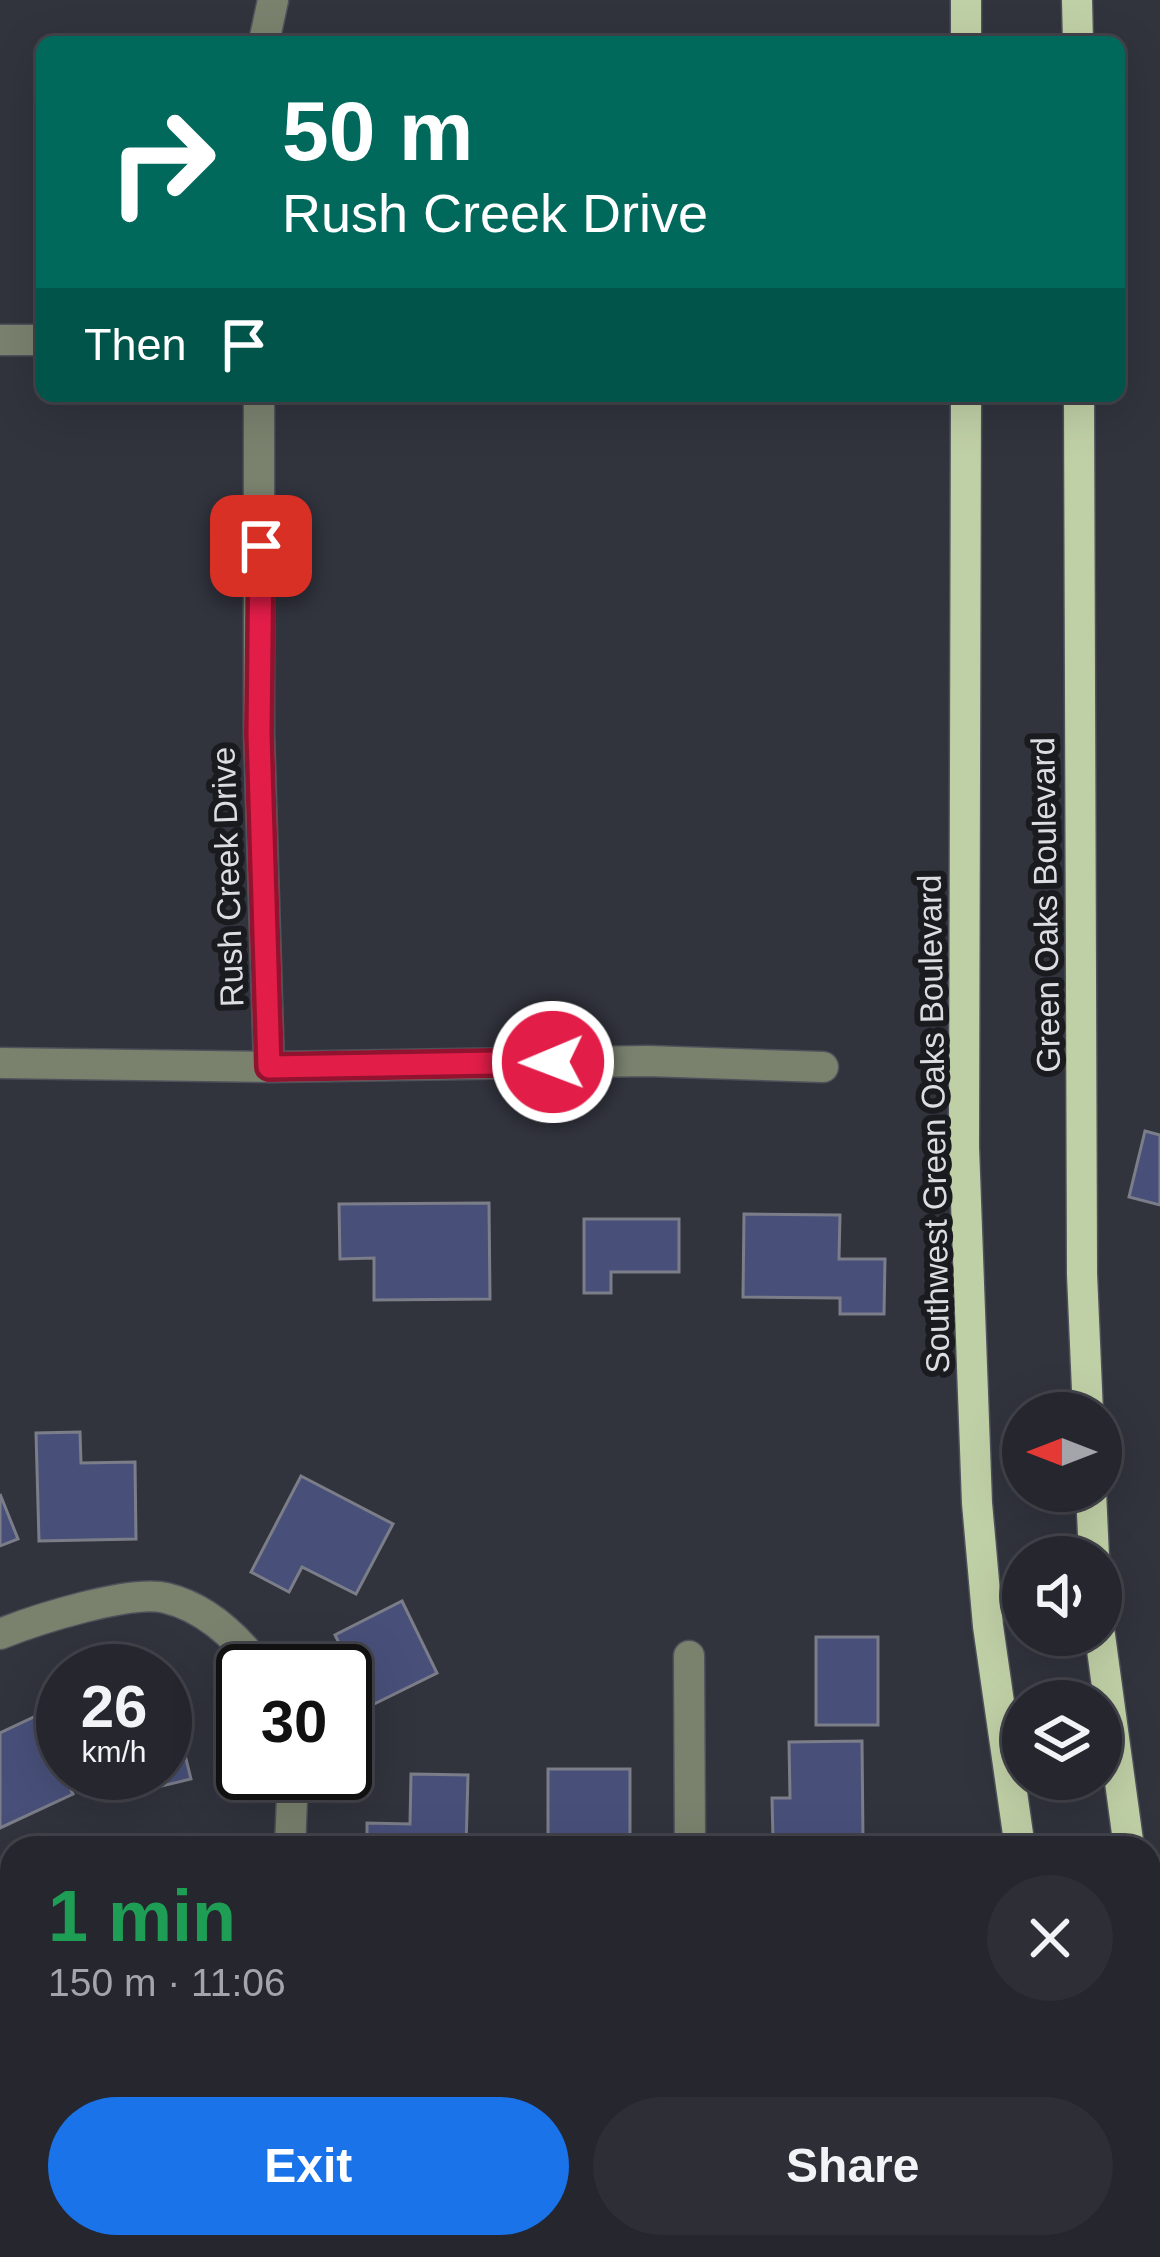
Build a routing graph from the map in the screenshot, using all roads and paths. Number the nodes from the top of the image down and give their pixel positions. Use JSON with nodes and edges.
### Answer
{"nodes":[{"id":1,"x":273,"y":0,"type":"edge"},
{"id":2,"x":966,"y":0,"type":"edge"},
{"id":3,"x":1077,"y":0,"type":"edge"},
{"id":4,"x":264,"y":36,"type":"edge"},
{"id":5,"x":966,"y":36,"type":"edge"},
{"id":6,"x":1078,"y":36,"type":"edge"},
{"id":7,"x":0,"y":340,"type":"edge"},
{"id":8,"x":36,"y":340,"type":"edge"},
{"id":9,"x":259,"y":402,"type":"edge"},
{"id":10,"x":966,"y":402,"type":"edge"},
{"id":11,"x":1079,"y":402,"type":"edge"},
{"id":12,"x":0,"y":1063,"type":"edge"},
{"id":13,"x":269,"y":1067,"type":"junction"},
{"id":14,"x":823,"y":1067,"type":"dead end"},
{"id":15,"x":1087,"y":1392,"type":"edge"},
{"id":16,"x":0,"y":1634,"type":"edge"},
{"id":17,"x":242,"y":1644,"type":"edge"},
{"id":18,"x":689,"y":1656,"type":"dead end"},
{"id":19,"x":1103,"y":1656,"type":"edge"},
{"id":20,"x":292,"y":1800,"type":"edge"},
{"id":21,"x":290,"y":1836,"type":"edge"},
{"id":22,"x":690,"y":1836,"type":"edge"},
{"id":23,"x":1018,"y":1836,"type":"edge"},
{"id":24,"x":1127,"y":1836,"type":"edge"}],
"edges":[{"from":1,"to":4,"type":"street"},
{"from":2,"to":5,"type":"main road"},
{"from":3,"to":6,"type":"main road"},
{"from":7,"to":8,"type":"street"},
{"from":9,"to":13,"type":"street","name":"Rush Creek Drive"},
{"from":10,"to":23,"type":"main road","name":"Southwest Green Oaks Boulevard"},
{"from":11,"to":15,"type":"main road","name":"Green Oaks Boulevard"},
{"from":12,"to":13,"type":"street"},
{"from":13,"to":14,"type":"street"},
{"from":16,"to":17,"type":"street"},
{"from":18,"to":22,"type":"street"},
{"from":19,"to":24,"type":"main road"},
{"from":20,"to":21,"type":"street"}]}
